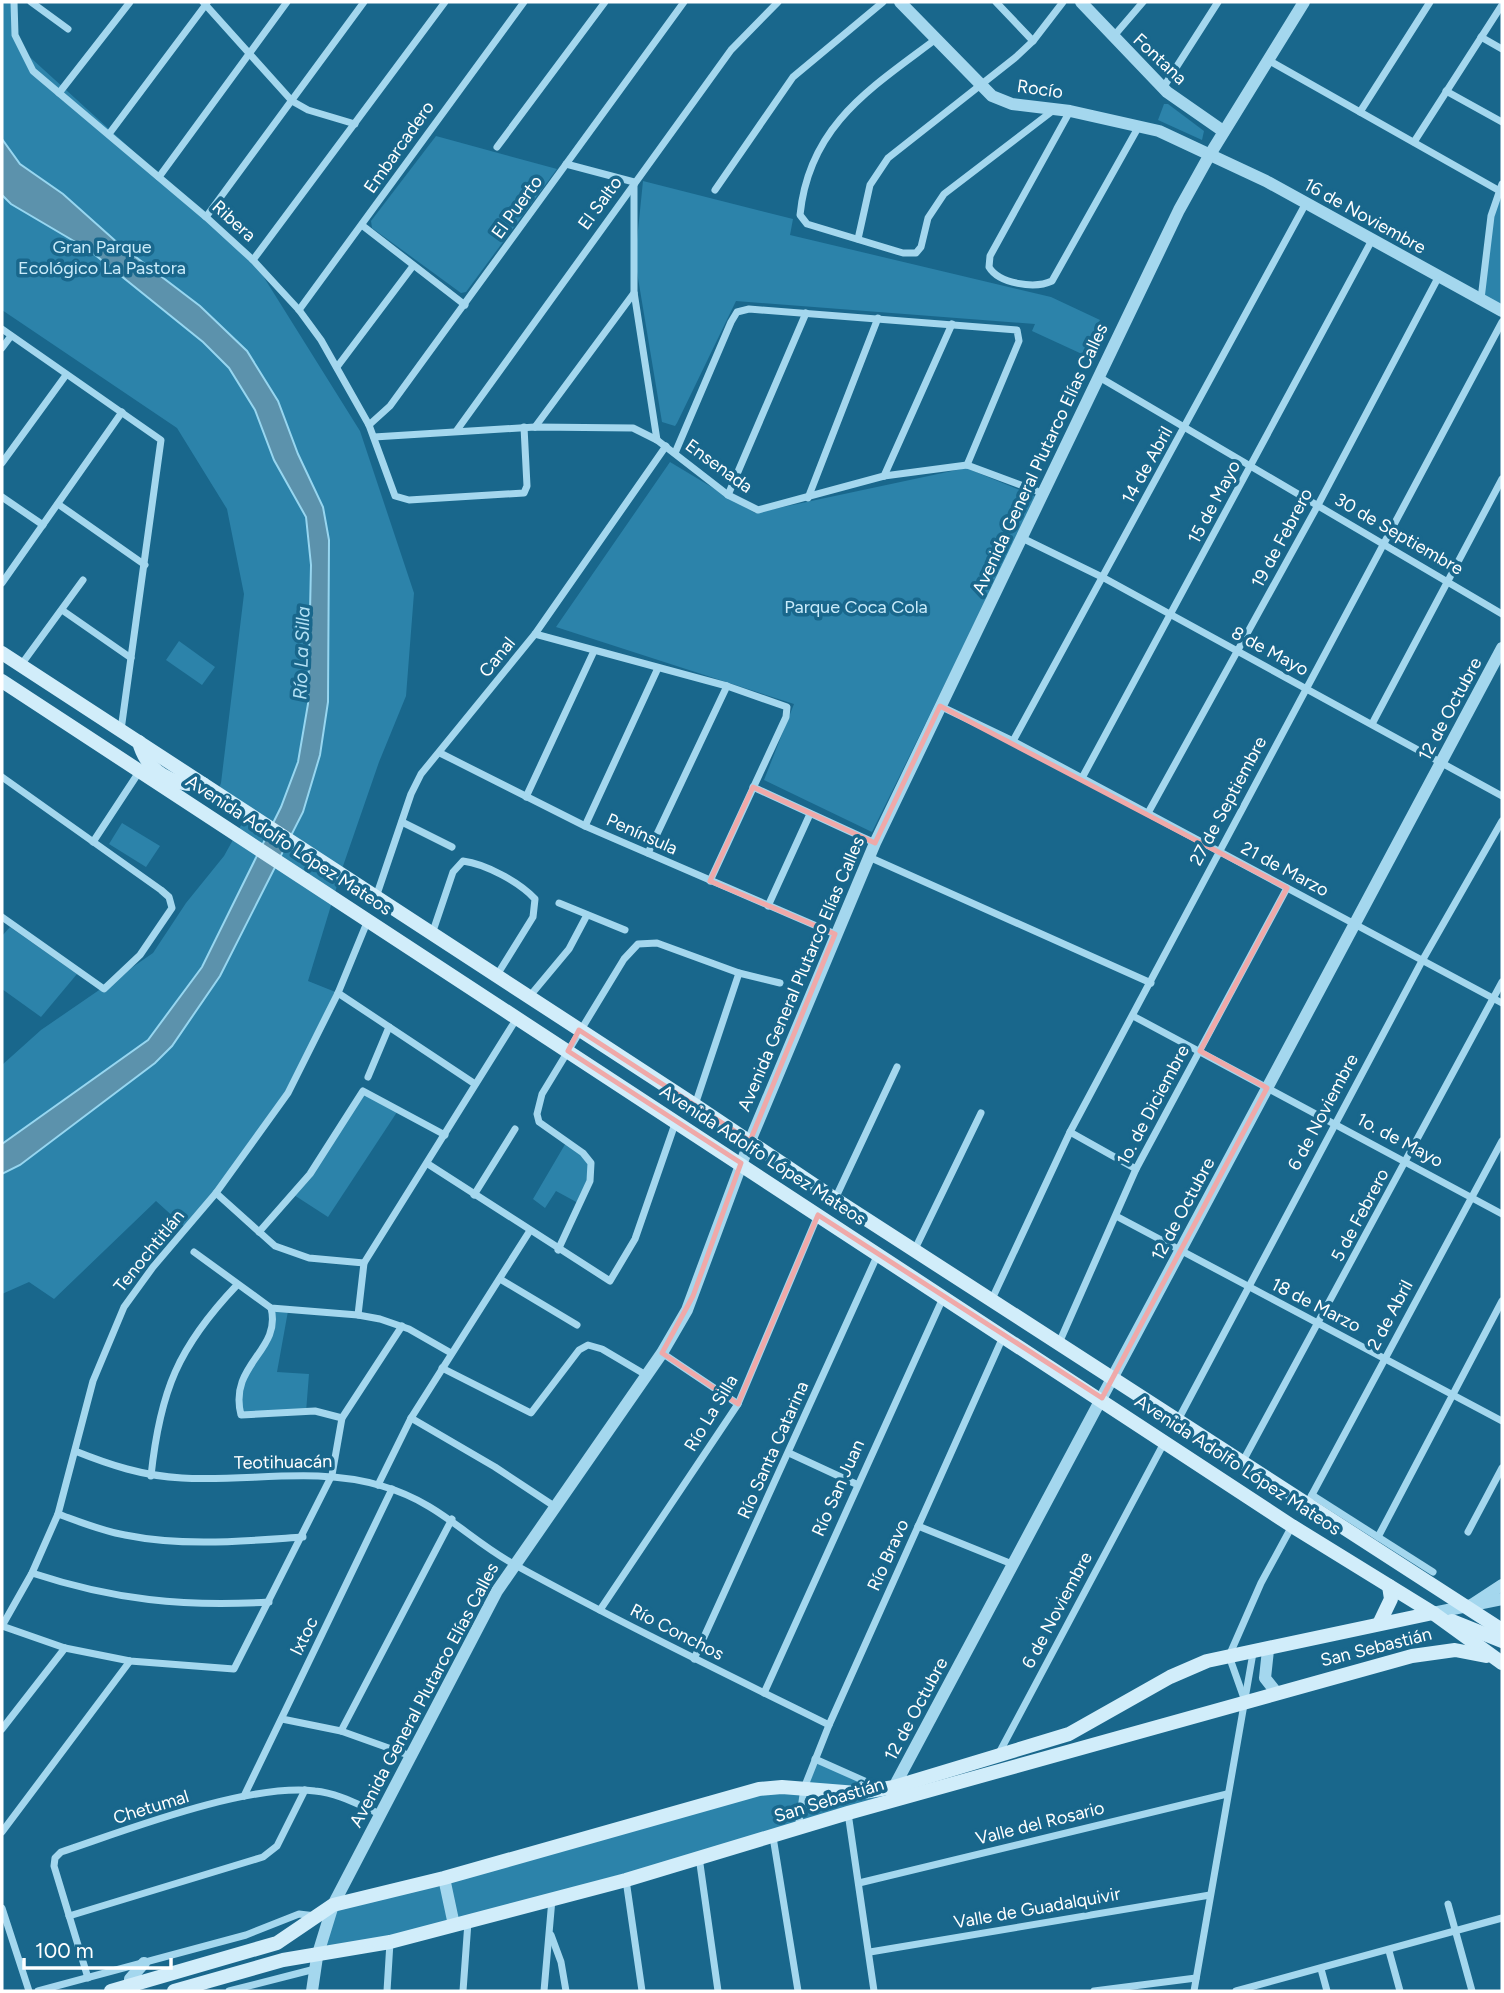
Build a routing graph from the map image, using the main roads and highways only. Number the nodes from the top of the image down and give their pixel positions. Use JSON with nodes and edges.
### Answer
{"nodes":[{"id":1,"x":2,"y":653,"type":"edge"},
{"id":2,"x":2,"y":681,"type":"edge"},
{"id":3,"x":1389,"y":1586,"type":"junction"},
{"id":4,"x":1433,"y":1613,"type":"junction"},
{"id":5,"x":1379,"y":1624,"type":"junction"},
{"id":6,"x":1502,"y":1630,"type":"edge"},
{"id":7,"x":1502,"y":1641,"type":"edge"},
{"id":8,"x":1498,"y":1661,"type":"edge"},
{"id":9,"x":130,"y":1989,"type":"edge"},
{"id":10,"x":111,"y":1991,"type":"edge"},
{"id":11,"x":174,"y":1991,"type":"edge"}],
"edges":[{"from":1,"to":6,"type":"main road","name":"Avenida Adolfo López Mateos"},
{"from":2,"to":3,"type":"main road","name":"Avenida Adolfo López Mateos"},
{"from":3,"to":4,"type":"main road","name":"Avenida Adolfo López Mateos"},
{"from":3,"to":5,"type":"main road"},
{"from":4,"to":5,"type":"main road","name":"San Sebastián"},
{"from":4,"to":7,"type":"main road"},
{"from":4,"to":8,"type":"main road","name":"Avenida Adolfo López Mateos"},
{"from":5,"to":9,"type":"main road","name":"San Sebastián"},
{"from":8,"to":11,"type":"main road","name":"San Sebastián"},
{"from":9,"to":10,"type":"main road","name":"San Sebastián"}]}
